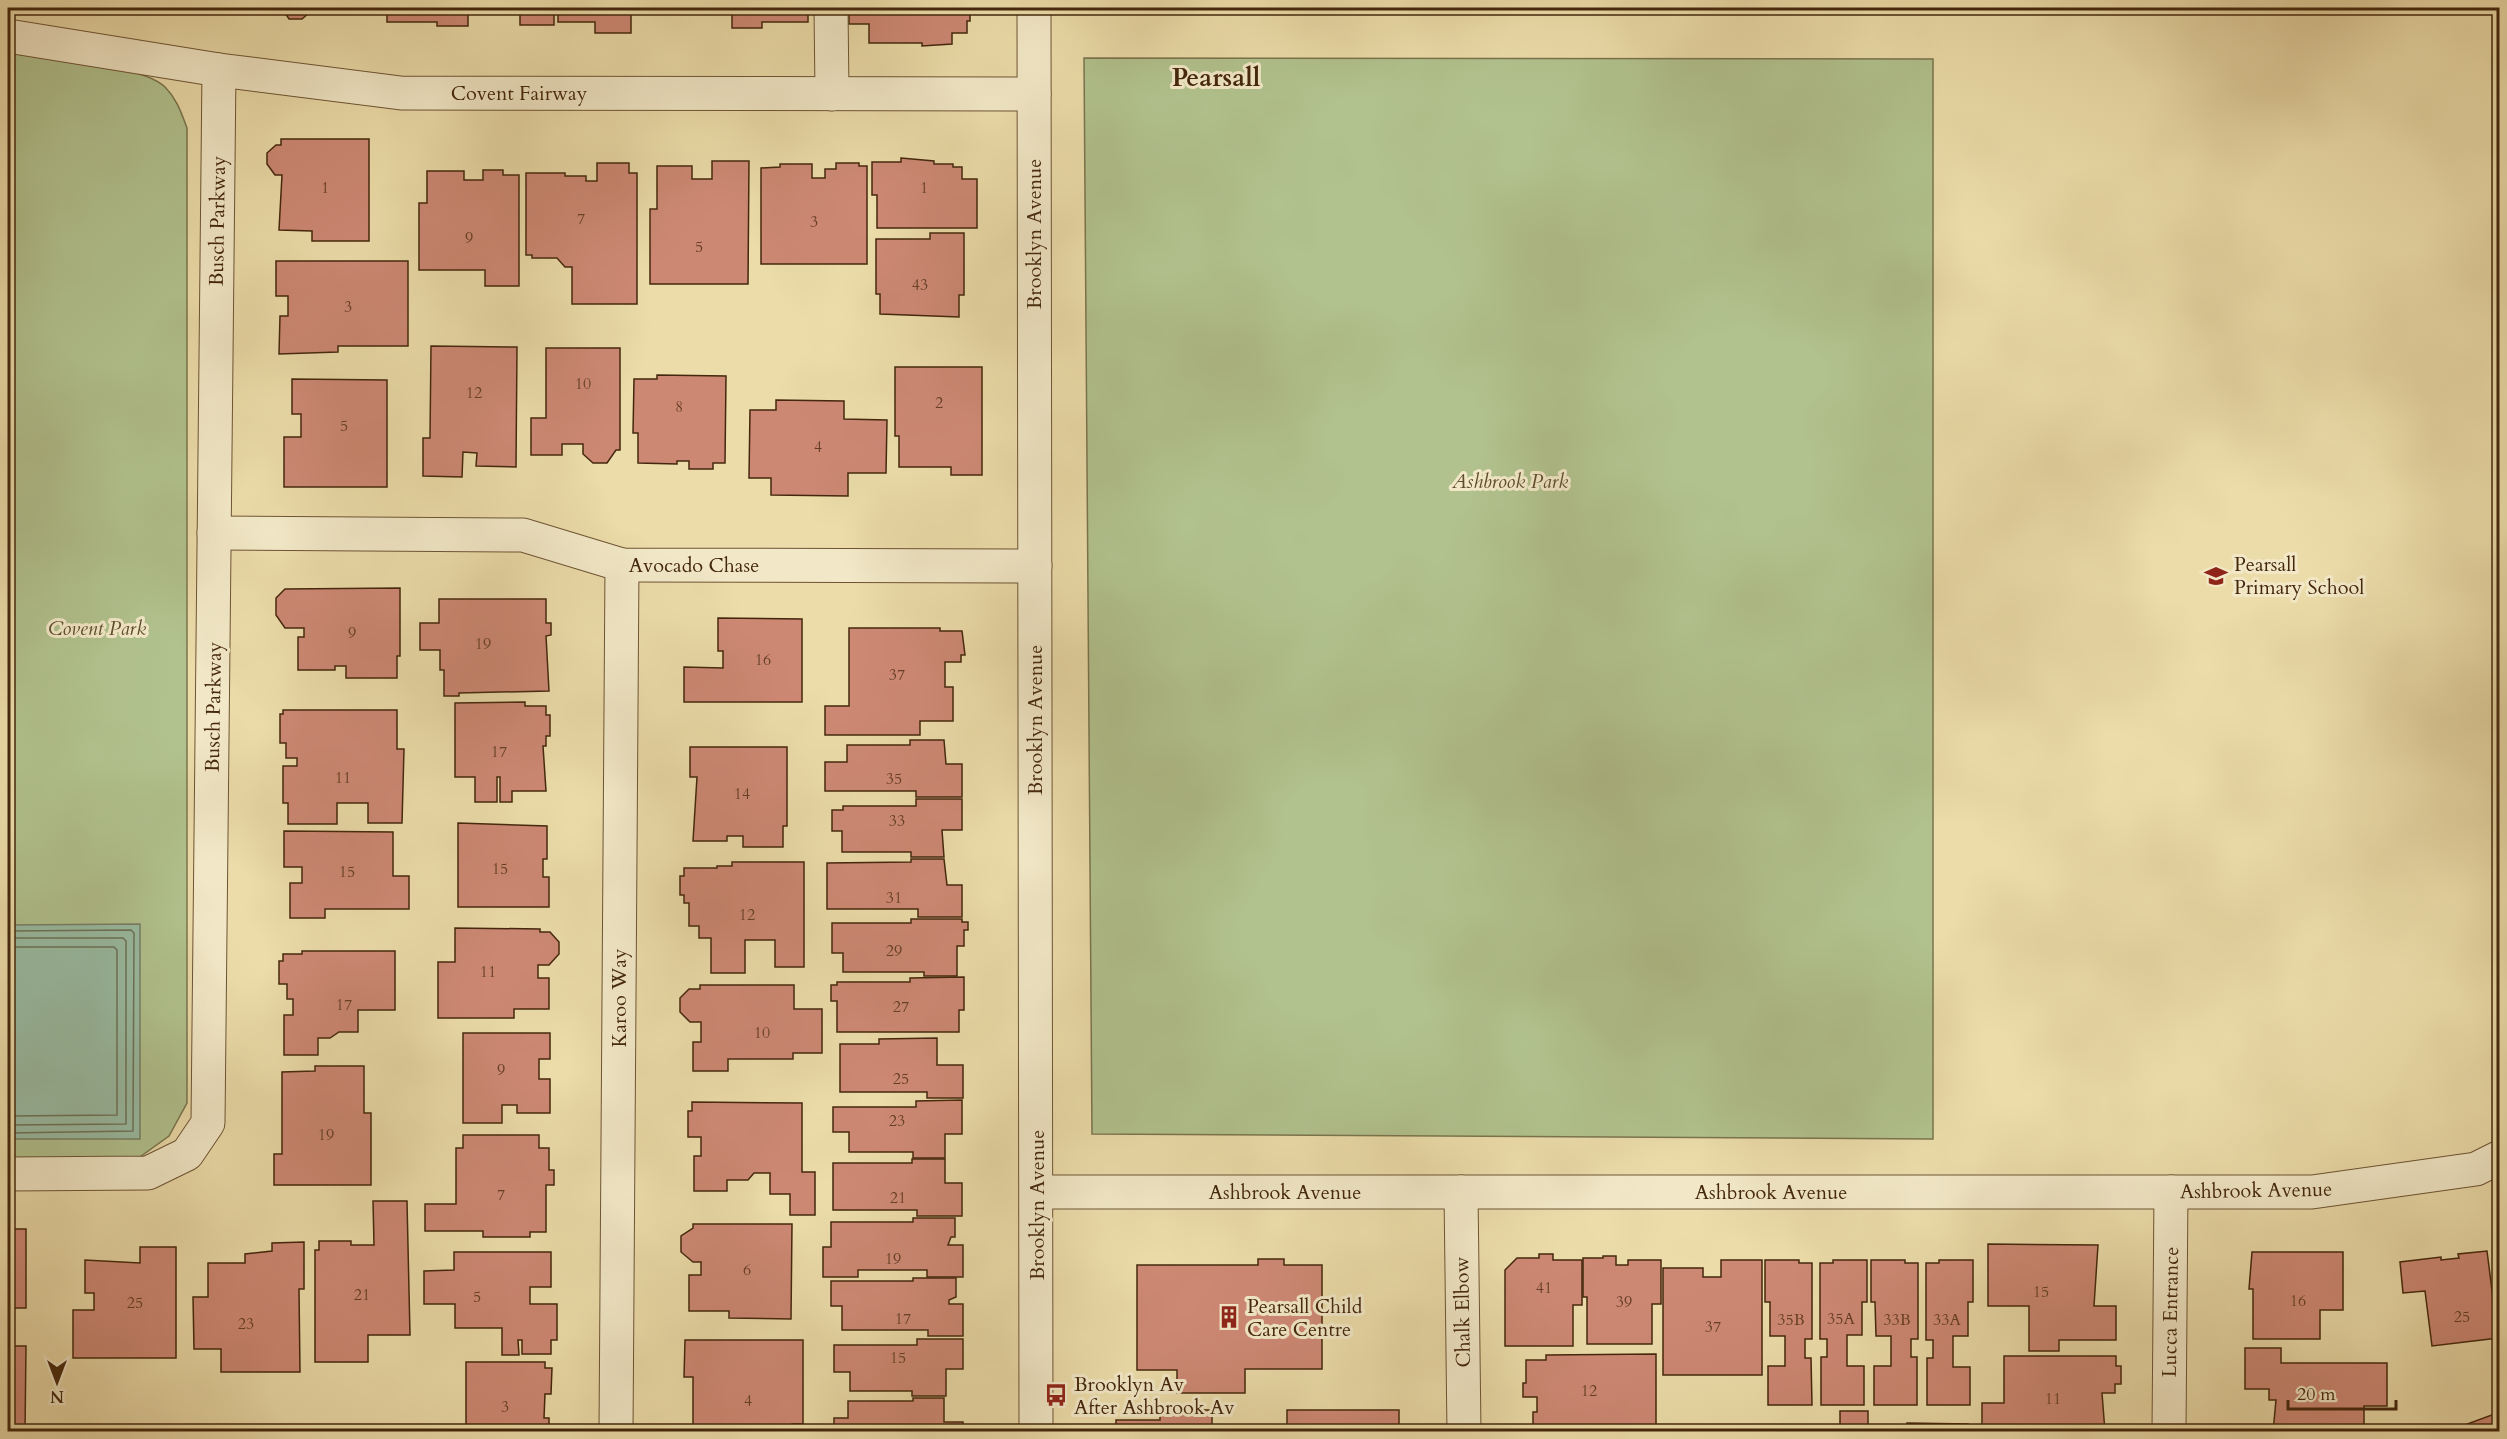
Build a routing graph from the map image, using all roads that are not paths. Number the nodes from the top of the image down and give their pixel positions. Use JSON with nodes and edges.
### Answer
{"nodes":[{"id":1,"x":831,"y":8,"type":"edge"},
{"id":2,"x":1034,"y":8,"type":"edge"},
{"id":3,"x":8,"y":36,"type":"edge"},
{"id":4,"x":219,"y":70,"type":"junction"},
{"id":5,"x":832,"y":94,"type":"junction"},
{"id":6,"x":1034,"y":94,"type":"junction"},
{"id":7,"x":214,"y":533,"type":"junction"},
{"id":8,"x":622,"y":565,"type":"junction"},
{"id":9,"x":1035,"y":566,"type":"junction"},
{"id":10,"x":2499,"y":1157,"type":"edge"},
{"id":11,"x":8,"y":1174,"type":"edge"},
{"id":12,"x":1037,"y":1192,"type":"junction"},
{"id":13,"x":1461,"y":1192,"type":"junction"},
{"id":14,"x":2171,"y":1192,"type":"junction"},
{"id":15,"x":616,"y":1431,"type":"edge"},
{"id":16,"x":1036,"y":1431,"type":"edge"},
{"id":17,"x":1464,"y":1431,"type":"edge"},
{"id":18,"x":2169,"y":1431,"type":"edge"}],
"edges":[{"from":1,"to":5,"type":"street"},
{"from":2,"to":6,"type":"street","name":"Brooklyn Avenue"},
{"from":3,"to":4,"type":"street","name":"Covent Fairway"},
{"from":4,"to":5,"type":"street","name":"Covent Fairway"},
{"from":4,"to":7,"type":"street","name":"Busch Parkway"},
{"from":5,"to":6,"type":"street","name":"Covent Fairway"},
{"from":6,"to":9,"type":"street","name":"Brooklyn Avenue"},
{"from":7,"to":8,"type":"street","name":"Avocado Chase"},
{"from":7,"to":11,"type":"street","name":"Busch Parkway"},
{"from":8,"to":9,"type":"street","name":"Avocado Chase"},
{"from":8,"to":15,"type":"street","name":"Karoo Way"},
{"from":9,"to":12,"type":"street","name":"Brooklyn Avenue"},
{"from":10,"to":14,"type":"street","name":"Ashbrook Avenue"},
{"from":12,"to":13,"type":"street","name":"Ashbrook Avenue"},
{"from":12,"to":16,"type":"street","name":"Brooklyn Avenue"},
{"from":13,"to":14,"type":"street","name":"Ashbrook Avenue"},
{"from":13,"to":17,"type":"street","name":"Chalk Elbow"},
{"from":14,"to":18,"type":"street","name":"Lucca Entrance"}]}
